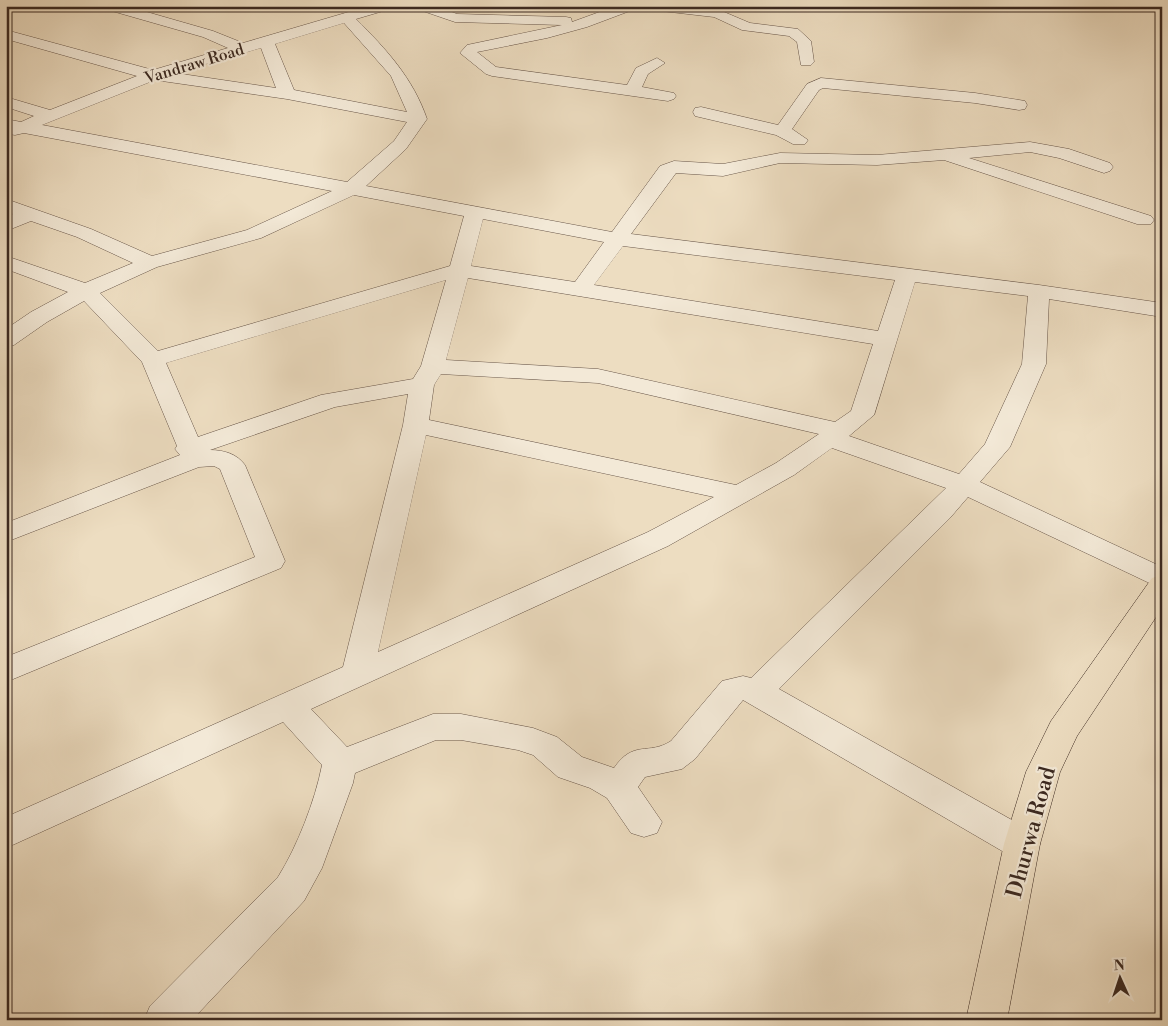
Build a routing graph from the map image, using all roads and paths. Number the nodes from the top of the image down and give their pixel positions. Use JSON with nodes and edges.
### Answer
{"nodes":[{"id":1,"x":110,"y":6,"type":"edge"},
{"id":2,"x":159,"y":6,"type":"edge"},
{"id":3,"x":386,"y":6,"type":"edge"},
{"id":4,"x":422,"y":6,"type":"edge"},
{"id":5,"x":630,"y":6,"type":"edge"},
{"id":6,"x":654,"y":6,"type":"edge"},
{"id":7,"x":721,"y":9,"type":"edge"},
{"id":8,"x":344,"y":12,"type":"edge"},
{"id":9,"x":199,"y":16,"type":"dead end"},
{"id":10,"x":582,"y":24,"type":"junction"},
{"id":11,"x":252,"y":30,"type":"dead end"},
{"id":12,"x":6,"y":34,"type":"edge"},
{"id":13,"x":272,"y":39,"type":"junction"},
{"id":14,"x":241,"y":48,"type":"junction"},
{"id":15,"x":806,"y":62,"type":"dead end"},
{"id":16,"x":657,"y":63,"type":"dead end"},
{"id":17,"x":154,"y":75,"type":"junction"},
{"id":18,"x":632,"y":90,"type":"junction"},
{"id":19,"x":287,"y":94,"type":"junction"},
{"id":20,"x":668,"y":96,"type":"dead end"},
{"id":21,"x":6,"y":102,"type":"edge"},
{"id":22,"x":1019,"y":105,"type":"dead end"},
{"id":23,"x":701,"y":112,"type":"dead end"},
{"id":24,"x":48,"y":115,"type":"junction"},
{"id":25,"x":418,"y":119,"type":"junction"},
{"id":26,"x":10,"y":128,"type":"edge"},
{"id":27,"x":782,"y":131,"type":"junction"},
{"id":28,"x":941,"y":155,"type":"junction"},
{"id":29,"x":833,"y":158,"type":"junction"},
{"id":30,"x":1104,"y":166,"type":"dead end"},
{"id":31,"x":351,"y":189,"type":"junction"},
{"id":32,"x":6,"y":205,"type":"edge"},
{"id":33,"x":475,"y":212,"type":"junction"},
{"id":34,"x":30,"y":214,"type":"junction"},
{"id":35,"x":1144,"y":220,"type":"dead end"},
{"id":36,"x":6,"y":225,"type":"edge"},
{"id":37,"x":619,"y":239,"type":"junction"},
{"id":38,"x":6,"y":262,"type":"edge"},
{"id":39,"x":150,"y":263,"type":"junction"},
{"id":40,"x":458,"y":270,"type":"junction"},
{"id":41,"x":907,"y":275,"type":"junction"},
{"id":42,"x":581,"y":289,"type":"junction"},
{"id":43,"x":86,"y":291,"type":"junction"},
{"id":44,"x":1039,"y":292,"type":"junction"},
{"id":45,"x":1162,"y":310,"type":"edge"},
{"id":46,"x":888,"y":339,"type":"junction"},
{"id":47,"x":6,"y":340,"type":"edge"},
{"id":48,"x":153,"y":360,"type":"junction"},
{"id":49,"x":428,"y":376,"type":"junction"},
{"id":50,"x":416,"y":425,"type":"junction"},
{"id":51,"x":835,"y":434,"type":"junction"},
{"id":52,"x":192,"y":454,"type":"junction"},
{"id":53,"x":964,"y":485,"type":"junction"},
{"id":54,"x":740,"y":494,"type":"junction"},
{"id":55,"x":6,"y":532,"type":"edge"},
{"id":56,"x":1162,"y":579,"type":"edge"},
{"id":57,"x":1162,"y":585,"type":"edge"},
{"id":58,"x":6,"y":670,"type":"edge"},
{"id":59,"x":357,"y":676,"type":"junction"},
{"id":60,"x":757,"y":691,"type":"junction"},
{"id":61,"x":289,"y":707,"type":"junction"},
{"id":62,"x":339,"y":765,"type":"junction"},
{"id":63,"x":618,"y":788,"type":"junction"},
{"id":64,"x":644,"y":822,"type":"dead end"},
{"id":65,"x":6,"y":832,"type":"edge"},
{"id":66,"x":1022,"y":844,"type":"junction"},
{"id":67,"x":164,"y":1020,"type":"edge"},
{"id":68,"x":986,"y":1020,"type":"edge"}],
"edges":[{"from":1,"to":14,"type":"street"},
{"from":2,"to":9,"type":"street"},
{"from":3,"to":8,"type":"street","name":"Vandraw Road"},
{"from":4,"to":10,"type":"street"},
{"from":5,"to":10,"type":"street"},
{"from":6,"to":7,"type":"street"},
{"from":7,"to":15,"type":"street"},
{"from":8,"to":13,"type":"street","name":"Vandraw Road"},
{"from":8,"to":25,"type":"street"},
{"from":10,"to":18,"type":"street"},
{"from":11,"to":13,"type":"street"},
{"from":12,"to":17,"type":"street"},
{"from":13,"to":14,"type":"street","name":"Vandraw Road"},
{"from":13,"to":19,"type":"street"},
{"from":14,"to":17,"type":"street","name":"Vandraw Road"},
{"from":16,"to":18,"type":"street"},
{"from":17,"to":19,"type":"street"},
{"from":17,"to":24,"type":"street","name":"Vandraw Road"},
{"from":18,"to":20,"type":"street"},
{"from":19,"to":25,"type":"street"},
{"from":21,"to":24,"type":"street"},
{"from":22,"to":27,"type":"street"},
{"from":23,"to":27,"type":"street"},
{"from":24,"to":26,"type":"street","name":"Vandraw Road"},
{"from":25,"to":31,"type":"street"},
{"from":26,"to":31,"type":"street"},
{"from":27,"to":29,"type":"street"},
{"from":28,"to":29,"type":"street"},
{"from":28,"to":30,"type":"street"},
{"from":28,"to":35,"type":"street"},
{"from":29,"to":37,"type":"street"},
{"from":31,"to":33,"type":"street"},
{"from":31,"to":39,"type":"street"},
{"from":32,"to":34,"type":"street"},
{"from":33,"to":37,"type":"street"},
{"from":33,"to":40,"type":"street"},
{"from":34,"to":36,"type":"street"},
{"from":34,"to":39,"type":"street"},
{"from":37,"to":41,"type":"street"},
{"from":37,"to":42,"type":"street"},
{"from":38,"to":43,"type":"street"},
{"from":39,"to":43,"type":"street"},
{"from":40,"to":42,"type":"street"},
{"from":40,"to":48,"type":"street"},
{"from":40,"to":49,"type":"street"},
{"from":41,"to":44,"type":"street"},
{"from":41,"to":46,"type":"street"},
{"from":42,"to":46,"type":"street"},
{"from":43,"to":47,"type":"street"},
{"from":43,"to":48,"type":"street"},
{"from":44,"to":45,"type":"street"},
{"from":44,"to":53,"type":"street"},
{"from":46,"to":51,"type":"street"},
{"from":48,"to":52,"type":"street"},
{"from":49,"to":50,"type":"street"},
{"from":49,"to":51,"type":"street"},
{"from":49,"to":52,"type":"street"},
{"from":50,"to":54,"type":"street"},
{"from":50,"to":59,"type":"street"},
{"from":51,"to":53,"type":"street"},
{"from":51,"to":54,"type":"street"},
{"from":52,"to":55,"type":"street"},
{"from":52,"to":58,"type":"street"},
{"from":53,"to":56,"type":"street"},
{"from":53,"to":60,"type":"street"},
{"from":54,"to":59,"type":"street"},
{"from":57,"to":66,"type":"main road","name":"Dhurwa Road"},
{"from":59,"to":61,"type":"street"},
{"from":60,"to":63,"type":"street"},
{"from":60,"to":66,"type":"street"},
{"from":61,"to":62,"type":"street"},
{"from":61,"to":65,"type":"street"},
{"from":62,"to":63,"type":"street"},
{"from":62,"to":67,"type":"street"},
{"from":63,"to":64,"type":"street"},
{"from":66,"to":68,"type":"main road","name":"Dhurwa Road"}]}
